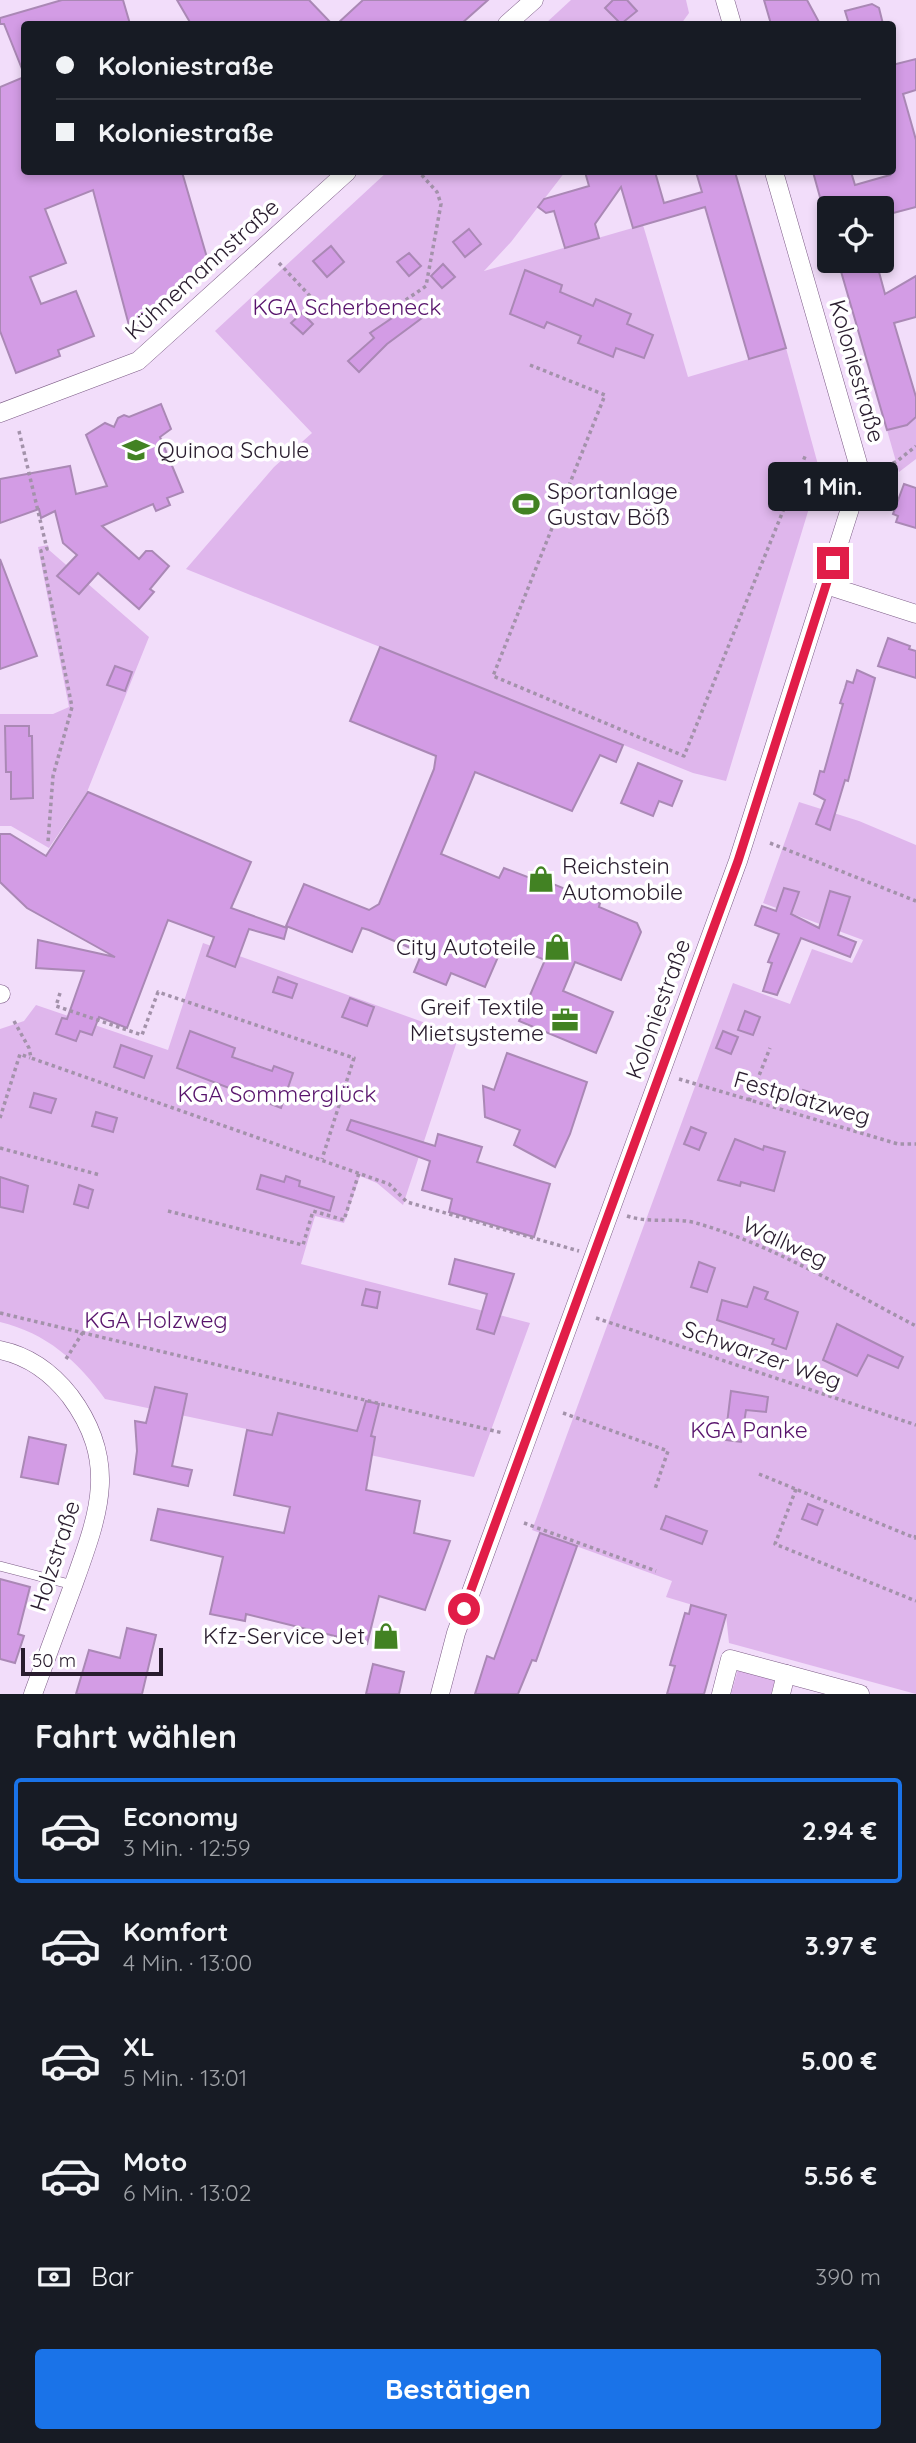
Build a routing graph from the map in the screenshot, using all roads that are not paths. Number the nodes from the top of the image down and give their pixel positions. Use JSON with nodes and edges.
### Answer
{"nodes":[{"id":1,"x":534,"y":0,"type":"edge"},
{"id":2,"x":725,"y":0,"type":"edge"},
{"id":3,"x":510,"y":21,"type":"edge"},
{"id":4,"x":731,"y":21,"type":"edge"},
{"id":5,"x":344,"y":175,"type":"edge"},
{"id":6,"x":775,"y":175,"type":"edge"},
{"id":7,"x":0,"y":414,"type":"edge"},
{"id":8,"x":826,"y":584,"type":"junction"},
{"id":9,"x":916,"y":614,"type":"edge"},
{"id":10,"x":0,"y":1350,"type":"edge"},
{"id":11,"x":0,"y":1566,"type":"edge"},
{"id":12,"x":73,"y":1585,"type":"junction"},
{"id":13,"x":786,"y":1674,"type":"junction"},
{"id":14,"x":33,"y":1694,"type":"edge"},
{"id":15,"x":440,"y":1694,"type":"edge"},
{"id":16,"x":721,"y":1694,"type":"edge"},
{"id":17,"x":781,"y":1694,"type":"edge"},
{"id":18,"x":860,"y":1694,"type":"edge"}],
"edges":[{"from":1,"to":3,"type":"street"},
{"from":2,"to":4,"type":"street"},
{"from":5,"to":7,"type":"street","name":"Kühnemannstraße"},
{"from":6,"to":8,"type":"street","name":"Koloniestraße"},
{"from":8,"to":9,"type":"street"},
{"from":8,"to":15,"type":"street","name":"Koloniestraße"},
{"from":10,"to":12,"type":"street","name":"Holzstraße"},
{"from":11,"to":12,"type":"lane"},
{"from":12,"to":14,"type":"street","name":"Holzstraße"},
{"from":13,"to":16,"type":"street"},
{"from":13,"to":17,"type":"street"},
{"from":13,"to":18,"type":"street"}]}
